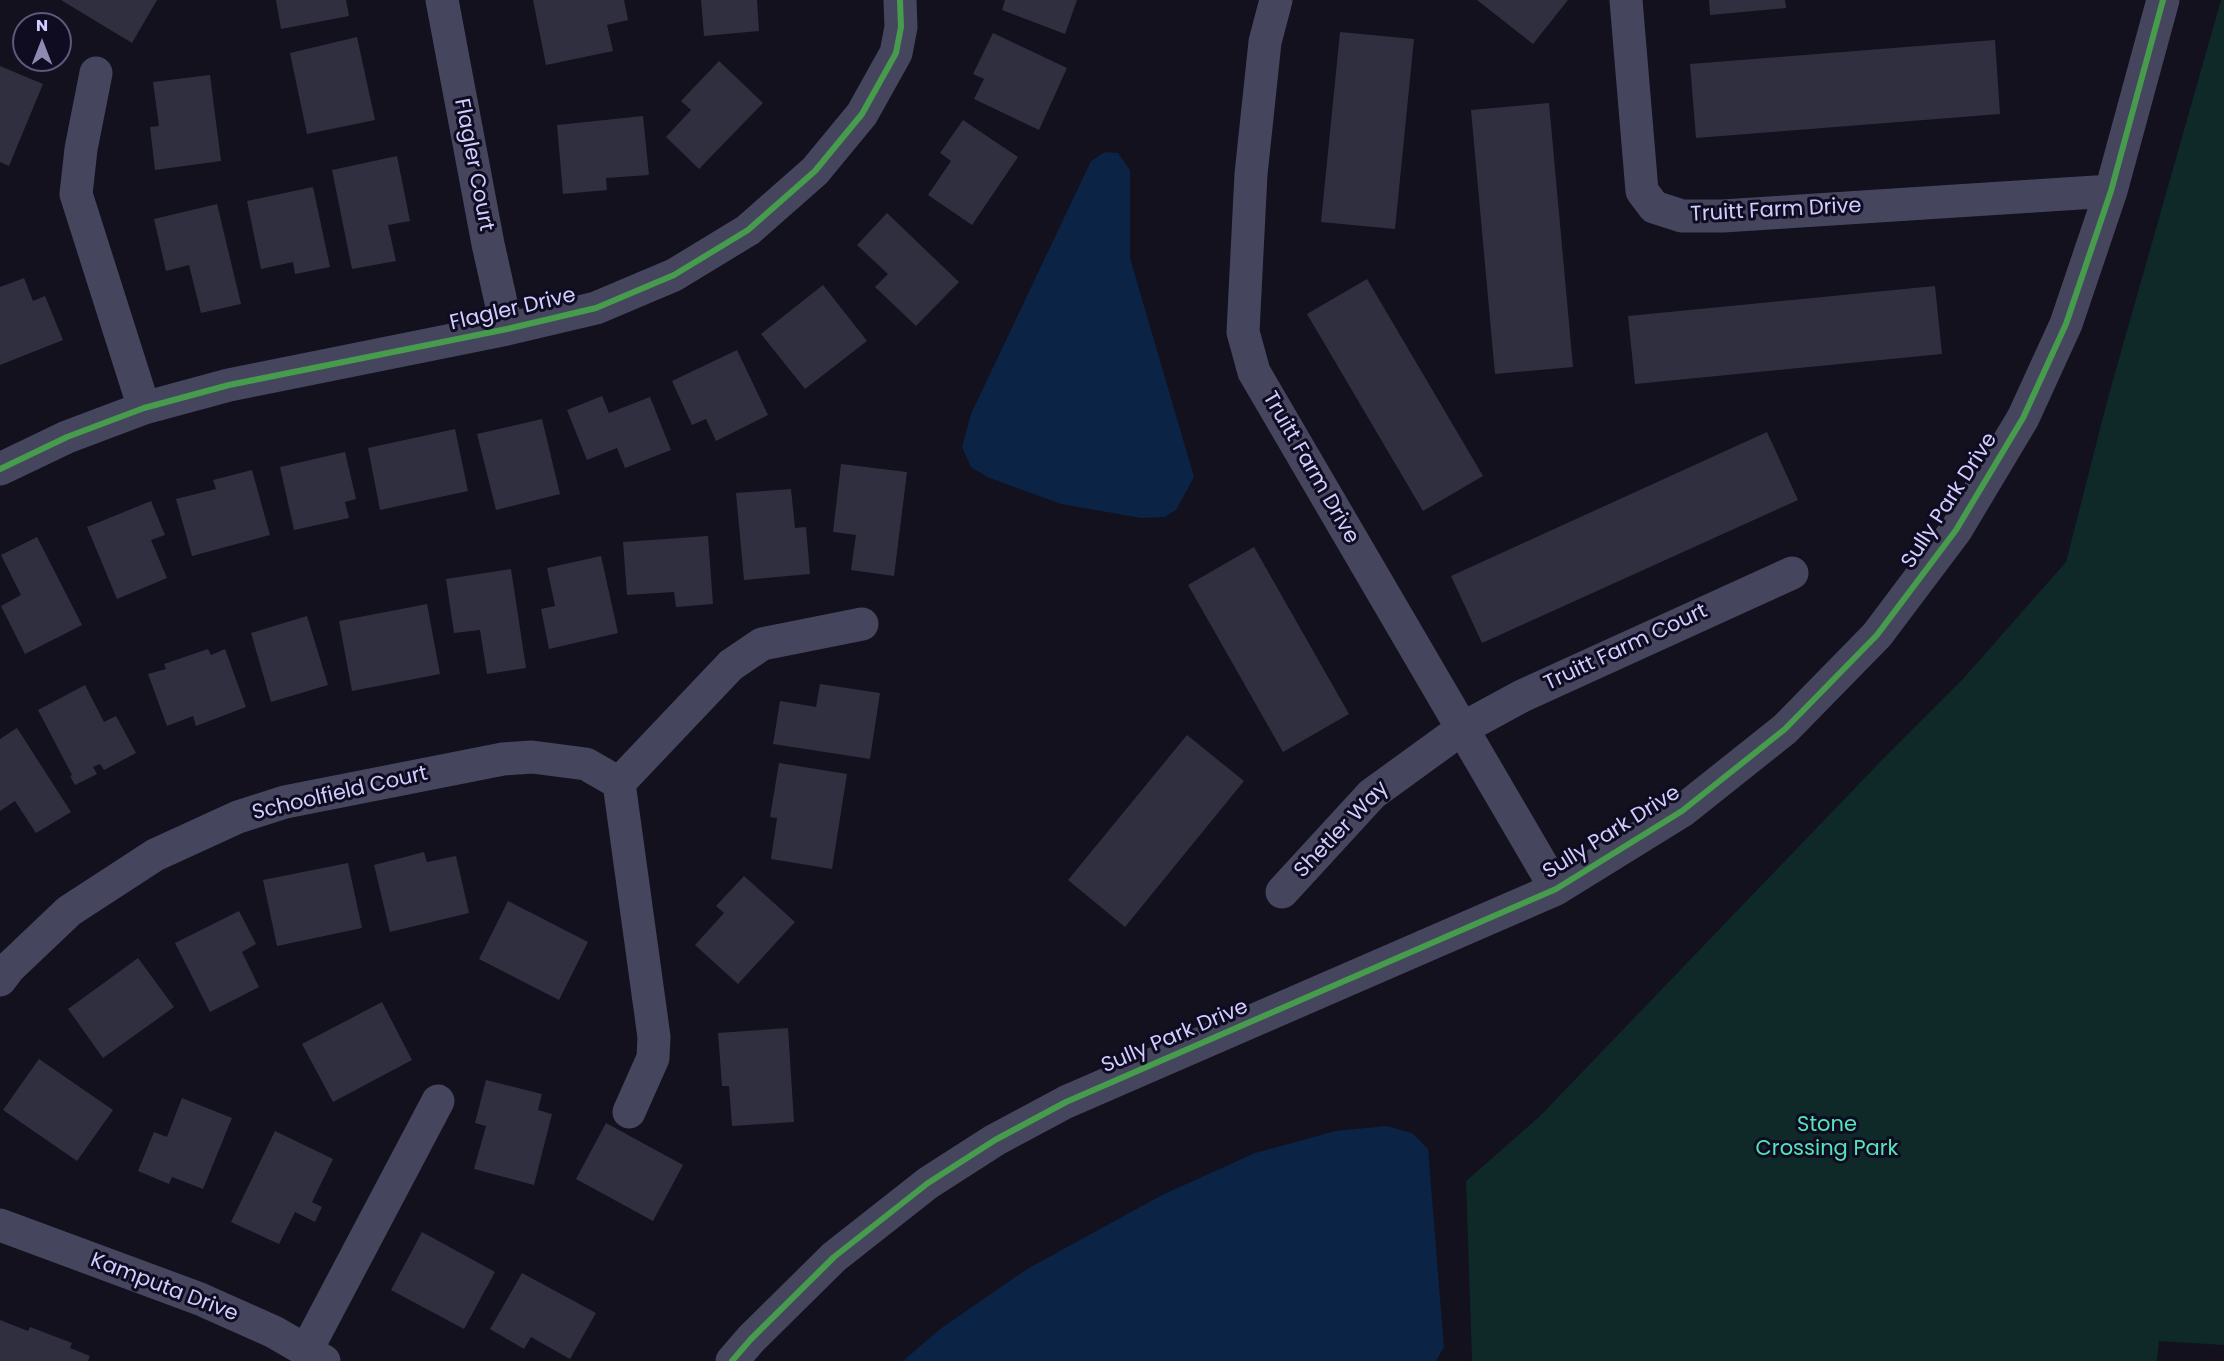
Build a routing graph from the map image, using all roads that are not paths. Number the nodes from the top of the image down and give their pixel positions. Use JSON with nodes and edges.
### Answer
{"nodes":[{"id":1,"x":442,"y":0,"type":"edge"},
{"id":2,"x":900,"y":0,"type":"edge"},
{"id":3,"x":1276,"y":0,"type":"edge"},
{"id":4,"x":1626,"y":0,"type":"edge"},
{"id":5,"x":2163,"y":0,"type":"edge"},
{"id":6,"x":96,"y":73,"type":"dead end"},
{"id":7,"x":2111,"y":191,"type":"junction"},
{"id":8,"x":507,"y":329,"type":"junction"},
{"id":9,"x":144,"y":408,"type":"junction"},
{"id":10,"x":0,"y":469,"type":"edge"},
{"id":11,"x":1792,"y":573,"type":"dead end"},
{"id":12,"x":862,"y":624,"type":"dead end"},
{"id":13,"x":1463,"y":728,"type":"junction"},
{"id":14,"x":619,"y":783,"type":"junction"},
{"id":15,"x":1556,"y":889,"type":"junction"},
{"id":16,"x":1282,"y":892,"type":"dead end"},
{"id":17,"x":0,"y":980,"type":"edge"},
{"id":18,"x":438,"y":1101,"type":"dead end"},
{"id":19,"x":628,"y":1112,"type":"dead end"},
{"id":20,"x":0,"y":1225,"type":"edge"},
{"id":21,"x":315,"y":1356,"type":"edge"},
{"id":22,"x":732,"y":1361,"type":"edge"}],
"edges":[{"from":1,"to":8,"type":"street","name":"Flagler Court"},
{"from":2,"to":8,"type":"street","name":"Flagler Drive"},
{"from":3,"to":13,"type":"street","name":"Truitt Farm Drive"},
{"from":4,"to":7,"type":"street","name":"Truitt Farm Drive"},
{"from":5,"to":7,"type":"street","name":"Sully Park Drive"},
{"from":6,"to":9,"type":"street"},
{"from":7,"to":15,"type":"street","name":"Sully Park Drive"},
{"from":8,"to":9,"type":"street","name":"Flagler Drive"},
{"from":9,"to":10,"type":"street","name":"Flagler Drive"},
{"from":11,"to":13,"type":"street","name":"Truitt Farm Court"},
{"from":12,"to":14,"type":"street"},
{"from":13,"to":15,"type":"street","name":"Truitt Farm Drive"},
{"from":13,"to":16,"type":"street","name":"Shetler Way"},
{"from":14,"to":17,"type":"street","name":"Schoolfield Court"},
{"from":14,"to":19,"type":"street"},
{"from":15,"to":22,"type":"street","name":"Sully Park Drive"},
{"from":18,"to":21,"type":"street"},
{"from":20,"to":21,"type":"street","name":"Kamputa Drive"}]}
